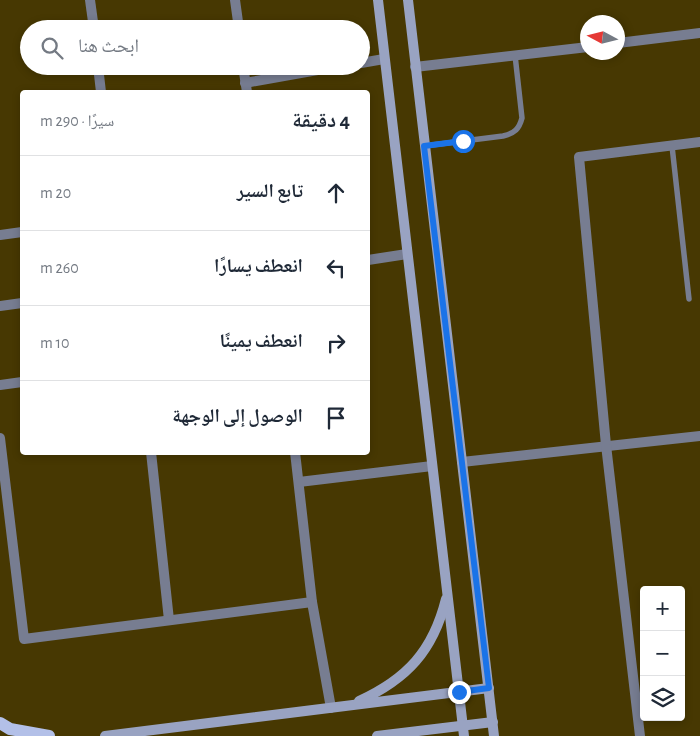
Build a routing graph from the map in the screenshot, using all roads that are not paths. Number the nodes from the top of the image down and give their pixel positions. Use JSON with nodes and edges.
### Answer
{"nodes":[{"id":1,"x":90,"y":0,"type":"edge"},
{"id":2,"x":235,"y":0,"type":"edge"},
{"id":3,"x":378,"y":0,"type":"edge"},
{"id":4,"x":408,"y":0,"type":"edge"},
{"id":5,"x":93,"y":20,"type":"edge"},
{"id":6,"x":237,"y":20,"type":"edge"},
{"id":7,"x":700,"y":34,"type":"edge"},
{"id":8,"x":625,"y":42,"type":"edge"},
{"id":9,"x":580,"y":48,"type":"edge"},
{"id":10,"x":515,"y":55,"type":"junction"},
{"id":11,"x":384,"y":59,"type":"junction"},
{"id":12,"x":370,"y":61,"type":"edge"},
{"id":13,"x":415,"y":67,"type":"junction"},
{"id":14,"x":99,"y":75,"type":"edge"},
{"id":15,"x":244,"y":75,"type":"edge"},
{"id":16,"x":302,"y":75,"type":"edge"},
{"id":17,"x":246,"y":88,"type":"edge"},
{"id":18,"x":101,"y":90,"type":"edge"},
{"id":19,"x":700,"y":142,"type":"edge"},
{"id":20,"x":424,"y":146,"type":"junction"},
{"id":21,"x":672,"y":146,"type":"junction"},
{"id":22,"x":20,"y":232,"type":"edge"},
{"id":23,"x":0,"y":235,"type":"edge"},
{"id":24,"x":407,"y":254,"type":"junction"},
{"id":25,"x":370,"y":260,"type":"edge"},
{"id":26,"x":689,"y":299,"type":"dead end"},
{"id":27,"x":20,"y":303,"type":"edge"},
{"id":28,"x":0,"y":306,"type":"edge"},
{"id":29,"x":20,"y":382,"type":"edge"},
{"id":30,"x":0,"y":384,"type":"edge"},
{"id":31,"x":700,"y":436,"type":"edge"},
{"id":32,"x":0,"y":438,"type":"edge"},
{"id":33,"x":606,"y":444,"type":"junction"},
{"id":34,"x":151,"y":455,"type":"edge"},
{"id":35,"x":295,"y":455,"type":"edge"},
{"id":36,"x":462,"y":462,"type":"junction"},
{"id":37,"x":432,"y":466,"type":"junction"},
{"id":38,"x":299,"y":482,"type":"junction"},
{"id":39,"x":448,"y":593,"type":"junction"},
{"id":40,"x":312,"y":602,"type":"junction"},
{"id":41,"x":169,"y":620,"type":"junction"},
{"id":42,"x":489,"y":688,"type":"junction"},
{"id":43,"x":459,"y":692,"type":"junction"},
{"id":44,"x":348,"y":706,"type":"junction"},
{"id":45,"x":331,"y":708,"type":"junction"},
{"id":46,"x":493,"y":722,"type":"junction"},
{"id":47,"x":0,"y":724,"type":"edge"},
{"id":48,"x":464,"y":731,"type":"edge"},
{"id":49,"x":49,"y":736,"type":"edge"},
{"id":50,"x":105,"y":736,"type":"edge"},
{"id":51,"x":377,"y":736,"type":"edge"},
{"id":52,"x":494,"y":736,"type":"edge"},
{"id":53,"x":640,"y":736,"type":"edge"}],
"edges":[{"from":1,"to":5,"type":"street"},
{"from":2,"to":6,"type":"street"},
{"from":3,"to":11,"type":"street"},
{"from":4,"to":13,"type":"street"},
{"from":7,"to":8,"type":"street"},
{"from":9,"to":10,"type":"street"},
{"from":10,"to":13,"type":"street"},
{"from":10,"to":20,"type":"lane"},
{"from":11,"to":12,"type":"street"},
{"from":11,"to":24,"type":"street"},
{"from":13,"to":20,"type":"street"},
{"from":14,"to":18,"type":"street"},
{"from":15,"to":17,"type":"street"},
{"from":16,"to":17,"type":"street"},
{"from":19,"to":21,"type":"street"},
{"from":20,"to":36,"type":"street"},
{"from":21,"to":26,"type":"lane"},
{"from":21,"to":33,"type":"street"},
{"from":22,"to":23,"type":"street"},
{"from":24,"to":25,"type":"street"},
{"from":24,"to":37,"type":"street"},
{"from":27,"to":28,"type":"street"},
{"from":29,"to":30,"type":"street"},
{"from":31,"to":33,"type":"street"},
{"from":32,"to":41,"type":"street"},
{"from":33,"to":36,"type":"street"},
{"from":33,"to":53,"type":"street"},
{"from":34,"to":41,"type":"street"},
{"from":35,"to":38,"type":"street"},
{"from":36,"to":42,"type":"street"},
{"from":37,"to":38,"type":"street"},
{"from":37,"to":39,"type":"street"},
{"from":38,"to":40,"type":"street"},
{"from":39,"to":43,"type":"street"},
{"from":39,"to":44,"type":"street"},
{"from":40,"to":41,"type":"street"},
{"from":40,"to":45,"type":"street"},
{"from":42,"to":43,"type":"street"},
{"from":42,"to":46,"type":"street"},
{"from":43,"to":44,"type":"street"},
{"from":43,"to":48,"type":"street"},
{"from":44,"to":45,"type":"street"},
{"from":45,"to":50,"type":"street"},
{"from":46,"to":48,"type":"street"},
{"from":46,"to":52,"type":"street"},
{"from":47,"to":49,"type":"main road"},
{"from":48,"to":51,"type":"street"}]}
